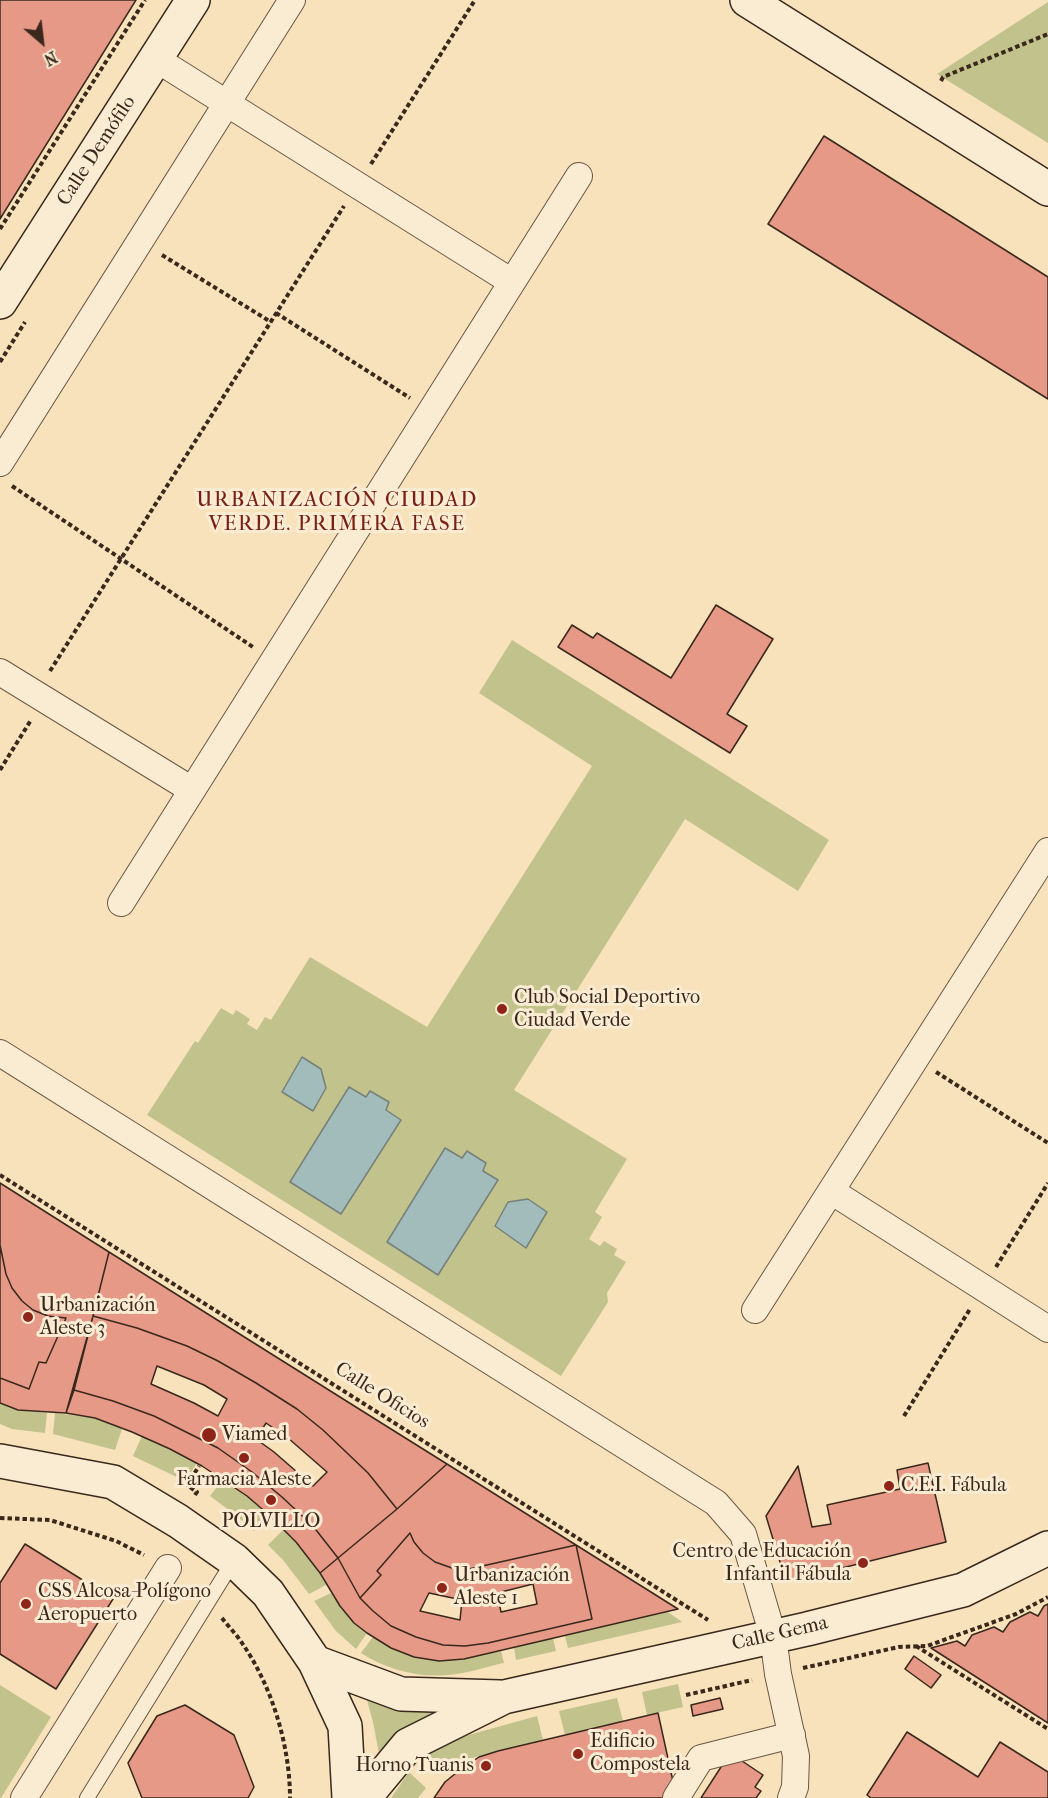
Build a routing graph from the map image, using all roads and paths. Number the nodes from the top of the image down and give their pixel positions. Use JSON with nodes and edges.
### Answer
{"nodes":[{"id":1,"x":145,"y":0,"type":"edge"},
{"id":2,"x":193,"y":0,"type":"edge"},
{"id":3,"x":292,"y":0,"type":"edge"},
{"id":4,"x":475,"y":0,"type":"edge"},
{"id":5,"x":747,"y":0,"type":"edge"},
{"id":6,"x":1048,"y":34,"type":"edge"},
{"id":7,"x":156,"y":58,"type":"junction"},
{"id":8,"x":940,"y":81,"type":"dead end"},
{"id":9,"x":227,"y":104,"type":"junction"},
{"id":10,"x":579,"y":176,"type":"dead end"},
{"id":11,"x":357,"y":185,"type":"junction"},
{"id":12,"x":1048,"y":189,"type":"edge"},
{"id":13,"x":0,"y":229,"type":"edge"},
{"id":14,"x":140,"y":242,"type":"junction"},
{"id":15,"x":512,"y":282,"type":"junction"},
{"id":16,"x":0,"y":302,"type":"edge"},
{"id":17,"x":276,"y":313,"type":"junction"},
{"id":18,"x":271,"y":322,"type":"junction"},
{"id":19,"x":431,"y":411,"type":"junction"},
{"id":20,"x":5,"y":474,"type":"edge"},
{"id":21,"x":121,"y":559,"type":"junction"},
{"id":22,"x":274,"y":660,"type":"junction"},
{"id":23,"x":0,"y":672,"type":"edge"},
{"id":24,"x":40,"y":697,"type":"junction"},
{"id":25,"x":0,"y":770,"type":"edge"},
{"id":26,"x":192,"y":790,"type":"junction"},
{"id":27,"x":1048,"y":851,"type":"edge"},
{"id":28,"x":121,"y":903,"type":"dead end"},
{"id":29,"x":0,"y":1053,"type":"edge"},
{"id":30,"x":915,"y":1059,"type":"junction"},
{"id":31,"x":1048,"y":1143,"type":"edge"},
{"id":32,"x":0,"y":1175,"type":"edge"},
{"id":33,"x":831,"y":1191,"type":"junction"},
{"id":34,"x":178,"y":1286,"type":"junction"},
{"id":35,"x":176,"y":1294,"type":"dead end"},
{"id":36,"x":755,"y":1310,"type":"dead end"},
{"id":37,"x":1048,"y":1329,"type":"edge"},
{"id":38,"x":389,"y":1418,"type":"junction"},
{"id":39,"x":383,"y":1424,"type":"dead end"},
{"id":40,"x":0,"y":1461,"type":"edge"},
{"id":41,"x":1048,"y":1548,"type":"edge"},
{"id":42,"x":234,"y":1560,"type":"junction"},
{"id":43,"x":168,"y":1568,"type":"dead end"},
{"id":44,"x":1048,"y":1597,"type":"edge"},
{"id":45,"x":760,"y":1639,"type":"junction"},
{"id":46,"x":916,"y":1646,"type":"junction"},
{"id":47,"x":315,"y":1662,"type":"junction"},
{"id":48,"x":778,"y":1674,"type":"junction"},
{"id":49,"x":686,"y":1695,"type":"dead end"},
{"id":50,"x":504,"y":1697,"type":"junction"},
{"id":51,"x":1048,"y":1729,"type":"edge"},
{"id":52,"x":792,"y":1735,"type":"junction"},
{"id":53,"x":24,"y":1798,"type":"edge"},
{"id":54,"x":87,"y":1798,"type":"edge"},
{"id":55,"x":349,"y":1798,"type":"edge"},
{"id":56,"x":364,"y":1798,"type":"edge"},
{"id":57,"x":676,"y":1798,"type":"edge"},
{"id":58,"x":791,"y":1798,"type":"edge"}],
"edges":[{"from":1,"to":13,"type":"path"},
{"from":2,"to":7,"type":"street","name":"Calle Demófilo"},
{"from":3,"to":9,"type":"street"},
{"from":4,"to":11,"type":"path"},
{"from":5,"to":12,"type":"street"},
{"from":6,"to":8,"type":"path"},
{"from":7,"to":9,"type":"street"},
{"from":7,"to":16,"type":"street","name":"Calle Demófilo"},
{"from":9,"to":11,"type":"street"},
{"from":9,"to":14,"type":"street"},
{"from":10,"to":15,"type":"street"},
{"from":11,"to":15,"type":"street"},
{"from":11,"to":17,"type":"path"},
{"from":14,"to":18,"type":"path"},
{"from":14,"to":20,"type":"street"},
{"from":15,"to":19,"type":"street"},
{"from":17,"to":18,"type":"path"},
{"from":17,"to":19,"type":"path"},
{"from":18,"to":21,"type":"path"},
{"from":19,"to":22,"type":"street"},
{"from":20,"to":21,"type":"path"},
{"from":21,"to":22,"type":"path"},
{"from":21,"to":24,"type":"path"},
{"from":22,"to":26,"type":"street"},
{"from":23,"to":24,"type":"street"},
{"from":24,"to":25,"type":"path"},
{"from":24,"to":26,"type":"street"},
{"from":26,"to":28,"type":"street"},
{"from":27,"to":30,"type":"street"},
{"from":29,"to":45,"type":"street"},
{"from":30,"to":31,"type":"path"},
{"from":30,"to":33,"type":"street"},
{"from":32,"to":34,"type":"path","name":"Calle Oficios"},
{"from":33,"to":36,"type":"street"},
{"from":33,"to":37,"type":"street"},
{"from":34,"to":35,"type":"path"},
{"from":34,"to":38,"type":"path","name":"Calle Oficios"},
{"from":38,"to":39,"type":"path"},
{"from":38,"to":45,"type":"path","name":"Calle Oficios"},
{"from":40,"to":42,"type":"street"},
{"from":41,"to":45,"type":"street","name":"Calle Gema"},
{"from":42,"to":47,"type":"street"},
{"from":42,"to":54,"type":"lane"},
{"from":43,"to":53,"type":"street"},
{"from":44,"to":46,"type":"path"},
{"from":45,"to":48,"type":"street"},
{"from":45,"to":50,"type":"street","name":"Calle Gema"},
{"from":46,"to":48,"type":"path"},
{"from":46,"to":51,"type":"path"},
{"from":47,"to":50,"type":"street"},
{"from":47,"to":55,"type":"street"},
{"from":48,"to":49,"type":"path"},
{"from":48,"to":52,"type":"street"},
{"from":50,"to":56,"type":"street"},
{"from":52,"to":57,"type":"street"},
{"from":52,"to":58,"type":"street"}]}
